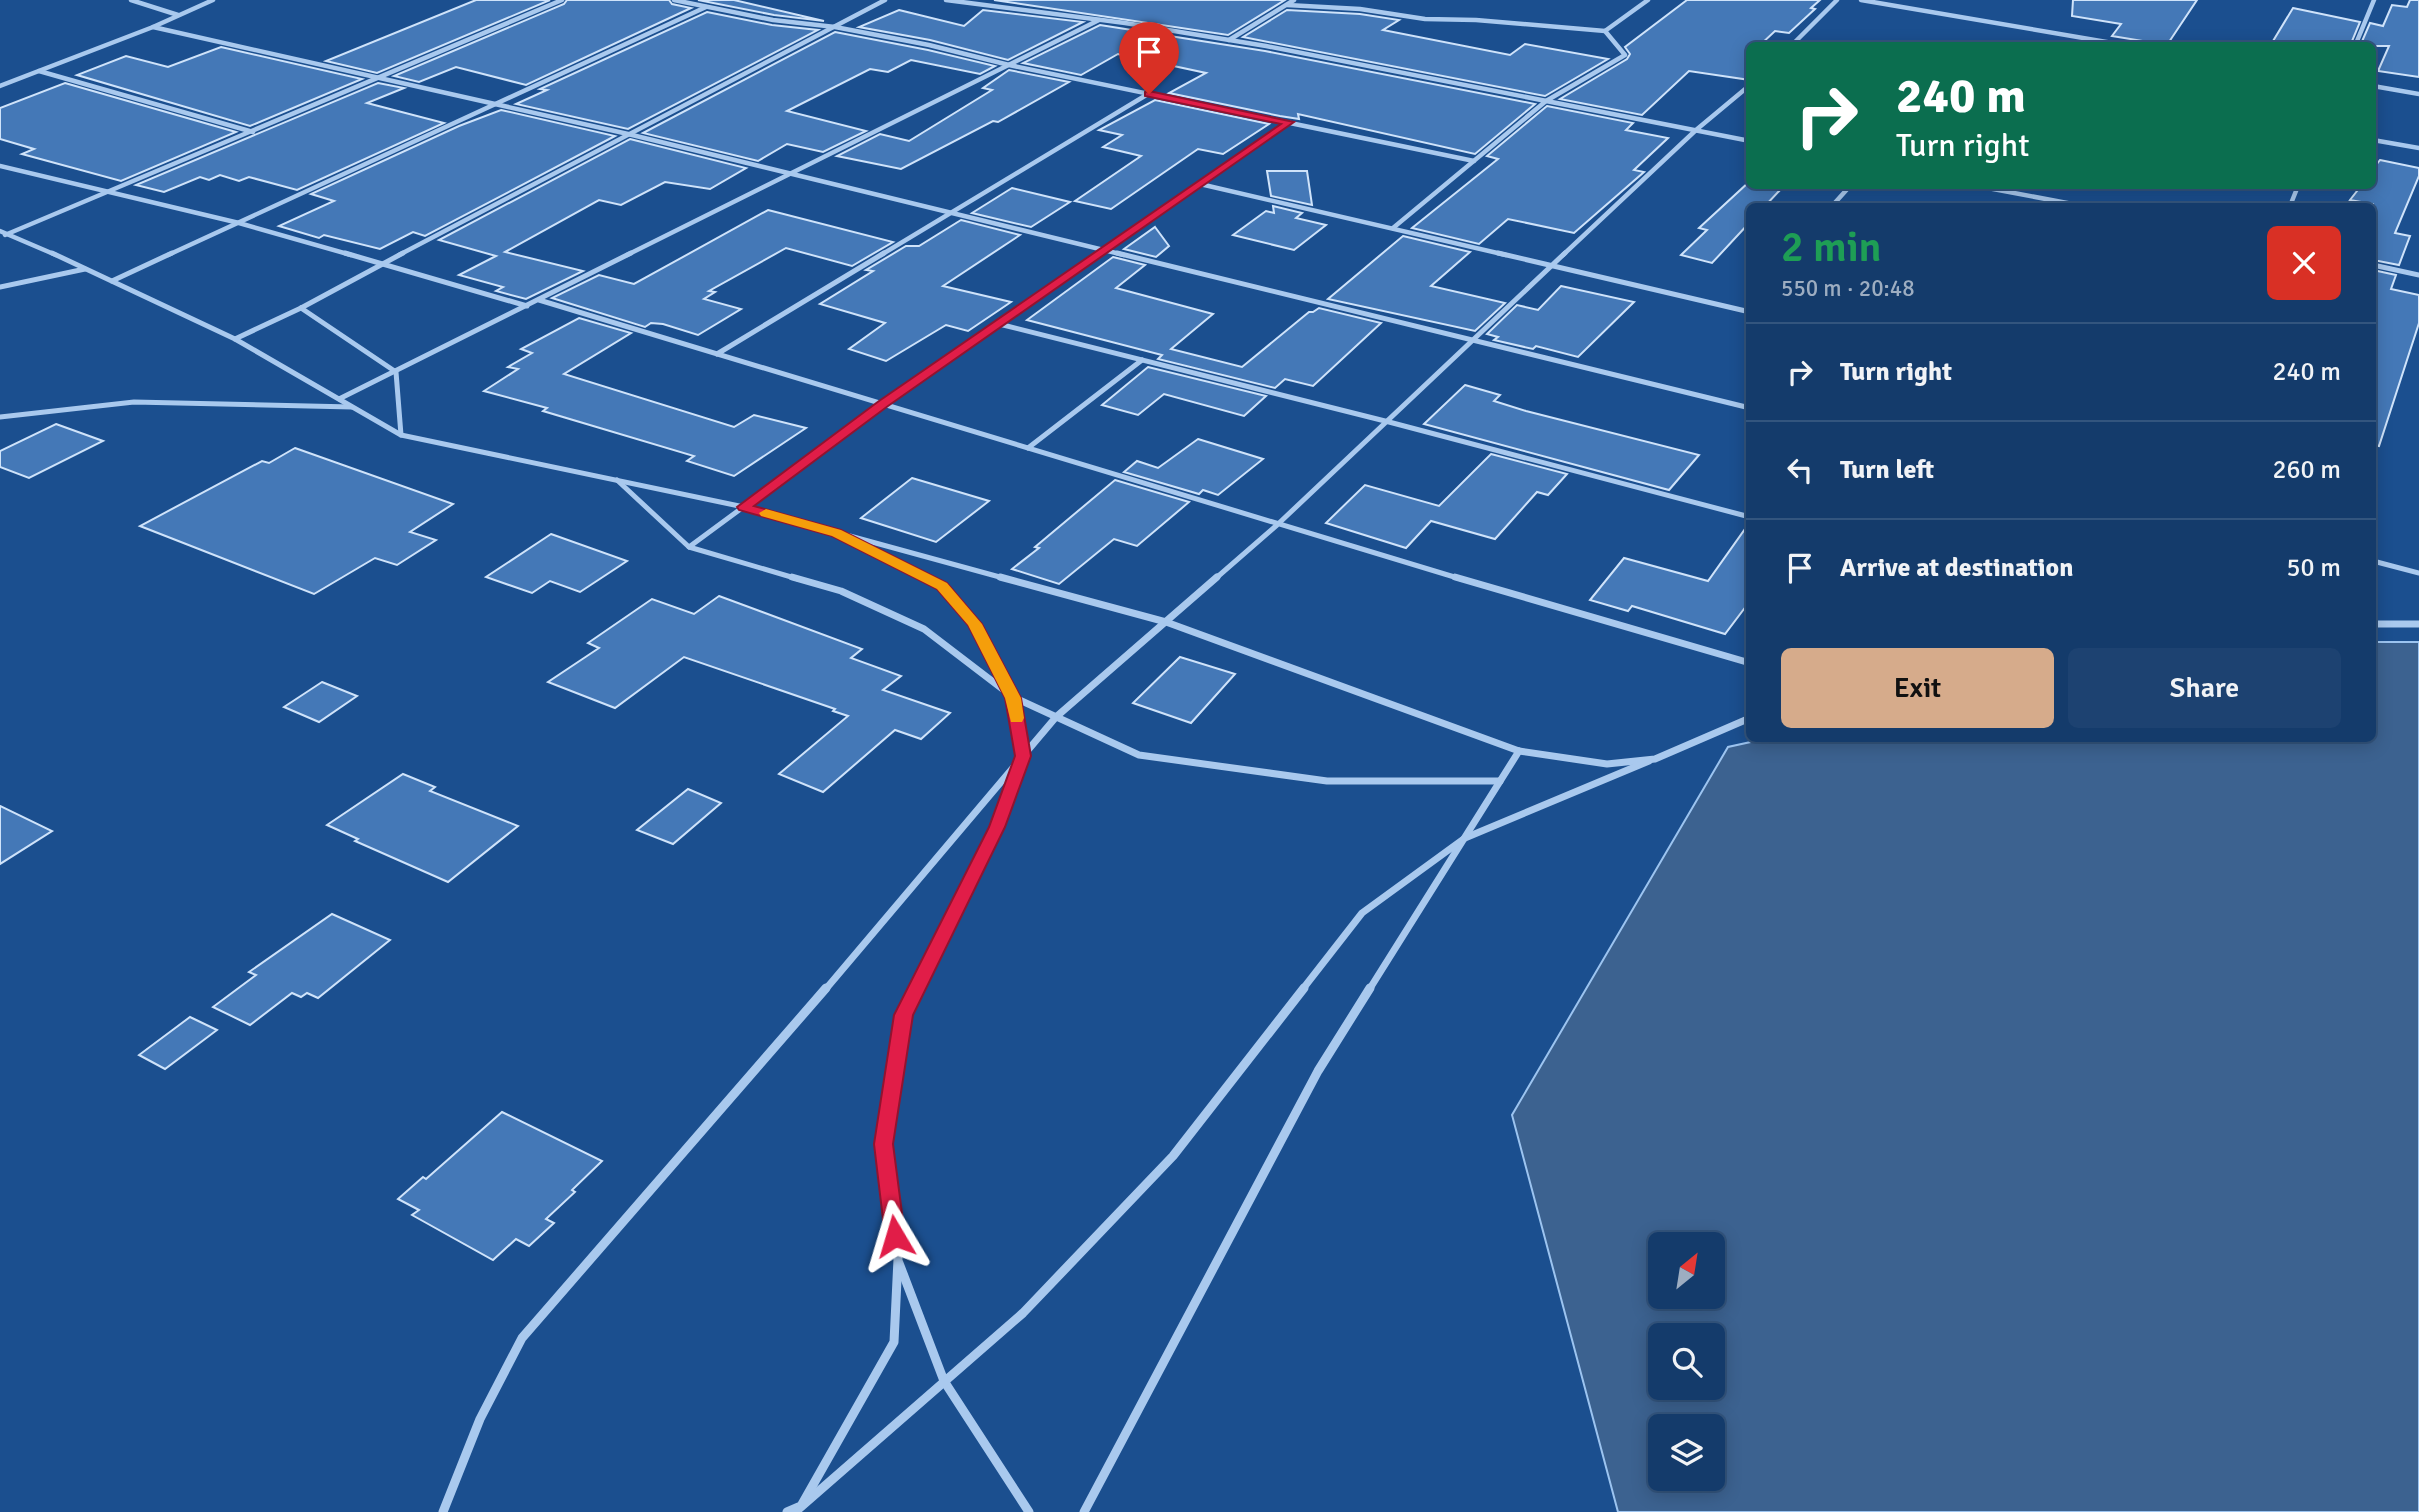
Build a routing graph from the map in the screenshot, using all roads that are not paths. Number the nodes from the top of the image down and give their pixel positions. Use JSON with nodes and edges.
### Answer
{"nodes":[{"id":1,"x":131,"y":0,"type":"edge"},
{"id":2,"x":213,"y":0,"type":"edge"},
{"id":3,"x":562,"y":0,"type":"edge"},
{"id":4,"x":674,"y":0,"type":"edge"},
{"id":5,"x":885,"y":0,"type":"edge"},
{"id":6,"x":946,"y":0,"type":"edge"},
{"id":7,"x":1294,"y":0,"type":"edge"},
{"id":8,"x":1648,"y":0,"type":"edge"},
{"id":9,"x":1837,"y":0,"type":"edge"},
{"id":10,"x":1861,"y":0,"type":"edge"},
{"id":11,"x":2374,"y":0,"type":"edge"},
{"id":12,"x":1287,"y":5,"type":"junction"},
{"id":13,"x":707,"y":7,"type":"junction"},
{"id":14,"x":178,"y":15,"type":"junction"},
{"id":15,"x":1099,"y":20,"type":"junction"},
{"id":16,"x":153,"y":27,"type":"junction"},
{"id":17,"x":835,"y":27,"type":"junction"},
{"id":18,"x":1605,"y":31,"type":"junction"},
{"id":19,"x":1229,"y":40,"type":"junction"},
{"id":20,"x":1795,"y":42,"type":"edge"},
{"id":21,"x":2107,"y":42,"type":"edge"},
{"id":22,"x":2357,"y":42,"type":"edge"},
{"id":23,"x":1009,"y":65,"type":"junction"},
{"id":24,"x":39,"y":71,"type":"junction"},
{"id":25,"x":381,"y":78,"type":"junction"},
{"id":26,"x":0,"y":86,"type":"edge"},
{"id":27,"x":2376,"y":87,"type":"edge"},
{"id":28,"x":1746,"y":88,"type":"edge"},
{"id":29,"x":1149,"y":94,"type":"junction"},
{"id":30,"x":2419,"y":94,"type":"edge"},
{"id":31,"x":1546,"y":101,"type":"junction"},
{"id":32,"x":496,"y":104,"type":"junction"},
{"id":33,"x":1289,"y":122,"type":"junction"},
{"id":34,"x":1696,"y":130,"type":"junction"},
{"id":35,"x":253,"y":132,"type":"junction"},
{"id":36,"x":628,"y":134,"type":"junction"},
{"id":37,"x":1746,"y":140,"type":"edge"},
{"id":38,"x":2376,"y":141,"type":"edge"},
{"id":39,"x":2419,"y":148,"type":"edge"},
{"id":40,"x":1474,"y":161,"type":"junction"},
{"id":41,"x":0,"y":166,"type":"edge"},
{"id":42,"x":790,"y":174,"type":"junction"},
{"id":43,"x":1200,"y":184,"type":"junction"},
{"id":44,"x":1847,"y":189,"type":"edge"},
{"id":45,"x":1993,"y":189,"type":"edge"},
{"id":46,"x":111,"y":192,"type":"junction"},
{"id":47,"x":1835,"y":203,"type":"edge"},
{"id":48,"x":2066,"y":203,"type":"edge"},
{"id":49,"x":948,"y":212,"type":"junction"},
{"id":50,"x":239,"y":223,"type":"junction"},
{"id":51,"x":1393,"y":228,"type":"junction"},
{"id":52,"x":3,"y":233,"type":"edge"},
{"id":53,"x":1105,"y":250,"type":"junction"},
{"id":54,"x":383,"y":264,"type":"junction"},
{"id":55,"x":1554,"y":265,"type":"junction"},
{"id":56,"x":2376,"y":266,"type":"edge"},
{"id":57,"x":86,"y":269,"type":"junction"},
{"id":58,"x":2419,"y":275,"type":"edge"},
{"id":59,"x":112,"y":281,"type":"junction"},
{"id":60,"x":0,"y":287,"type":"edge"},
{"id":61,"x":540,"y":300,"type":"junction"},
{"id":62,"x":527,"y":306,"type":"junction"},
{"id":63,"x":300,"y":308,"type":"junction"},
{"id":64,"x":1746,"y":311,"type":"edge"},
{"id":65,"x":999,"y":324,"type":"junction"},
{"id":66,"x":235,"y":339,"type":"junction"},
{"id":67,"x":1474,"y":341,"type":"junction"},
{"id":68,"x":717,"y":354,"type":"junction"},
{"id":69,"x":1142,"y":360,"type":"junction"},
{"id":70,"x":396,"y":372,"type":"junction"},
{"id":71,"x":340,"y":400,"type":"junction"},
{"id":72,"x":883,"y":404,"type":"junction"},
{"id":73,"x":352,"y":407,"type":"junction"},
{"id":74,"x":1746,"y":407,"type":"edge"},
{"id":75,"x":0,"y":416,"type":"edge"},
{"id":76,"x":1389,"y":422,"type":"junction"},
{"id":77,"x":401,"y":435,"type":"junction"},
{"id":78,"x":1028,"y":449,"type":"junction"},
{"id":79,"x":616,"y":480,"type":"junction"},
{"id":80,"x":744,"y":507,"type":"junction"},
{"id":81,"x":1746,"y":516,"type":"edge"},
{"id":82,"x":1277,"y":525,"type":"junction"},
{"id":83,"x":836,"y":533,"type":"junction"},
{"id":84,"x":689,"y":547,"type":"junction"},
{"id":85,"x":2376,"y":562,"type":"edge"},
{"id":86,"x":2419,"y":573,"type":"edge"},
{"id":87,"x":1166,"y":622,"type":"junction"},
{"id":88,"x":2376,"y":624,"type":"edge"},
{"id":89,"x":2419,"y":624,"type":"edge"},
{"id":90,"x":1746,"y":662,"type":"edge"},
{"id":91,"x":1013,"y":698,"type":"junction"},
{"id":92,"x":1056,"y":718,"type":"junction"},
{"id":93,"x":1746,"y":720,"type":"edge"},
{"id":94,"x":1519,"y":751,"type":"junction"},
{"id":95,"x":1023,"y":756,"type":"junction"},
{"id":96,"x":1655,"y":759,"type":"junction"},
{"id":97,"x":1500,"y":781,"type":"junction"},
{"id":98,"x":1465,"y":838,"type":"junction"},
{"id":99,"x":898,"y":1259,"type":"junction"},
{"id":100,"x":944,"y":1381,"type":"junction"},
{"id":101,"x":798,"y":1509,"type":"edge"},
{"id":102,"x":443,"y":1512,"type":"edge"},
{"id":103,"x":787,"y":1512,"type":"edge"},
{"id":104,"x":1029,"y":1512,"type":"edge"},
{"id":105,"x":1084,"y":1512,"type":"edge"}],
"edges":[{"from":1,"to":14,"type":"street"},
{"from":2,"to":14,"type":"street"},
{"from":3,"to":25,"type":"street"},
{"from":4,"to":13,"type":"street"},
{"from":5,"to":17,"type":"street"},
{"from":6,"to":15,"type":"street"},
{"from":7,"to":12,"type":"street"},
{"from":8,"to":18,"type":"street"},
{"from":9,"to":20,"type":"street"},
{"from":10,"to":21,"type":"street"},
{"from":11,"to":22,"type":"street"},
{"from":12,"to":18,"type":"street"},
{"from":12,"to":19,"type":"street"},
{"from":13,"to":17,"type":"street"},
{"from":13,"to":32,"type":"street"},
{"from":14,"to":16,"type":"street"},
{"from":15,"to":19,"type":"street"},
{"from":15,"to":23,"type":"street"},
{"from":16,"to":24,"type":"street"},
{"from":16,"to":25,"type":"street"},
{"from":17,"to":23,"type":"street"},
{"from":17,"to":36,"type":"street"},
{"from":18,"to":31,"type":"street"},
{"from":19,"to":31,"type":"street"},
{"from":23,"to":29,"type":"street"},
{"from":23,"to":42,"type":"street"},
{"from":24,"to":26,"type":"street"},
{"from":24,"to":35,"type":"street"},
{"from":25,"to":32,"type":"street"},
{"from":25,"to":35,"type":"street"},
{"from":27,"to":30,"type":"street"},
{"from":28,"to":34,"type":"street"},
{"from":29,"to":33,"type":"street"},
{"from":29,"to":49,"type":"street"},
{"from":31,"to":34,"type":"street"},
{"from":31,"to":40,"type":"street"},
{"from":32,"to":36,"type":"street"},
{"from":32,"to":50,"type":"street"},
{"from":33,"to":40,"type":"street"},
{"from":33,"to":43,"type":"street"},
{"from":34,"to":37,"type":"street"},
{"from":34,"to":55,"type":"street"},
{"from":35,"to":46,"type":"street"},
{"from":36,"to":42,"type":"street"},
{"from":36,"to":54,"type":"street"},
{"from":38,"to":39,"type":"street"},
{"from":40,"to":51,"type":"street"},
{"from":41,"to":46,"type":"street"},
{"from":42,"to":49,"type":"street"},
{"from":42,"to":61,"type":"street"},
{"from":43,"to":51,"type":"street"},
{"from":43,"to":53,"type":"street"},
{"from":44,"to":47,"type":"street"},
{"from":45,"to":48,"type":"street"},
{"from":46,"to":50,"type":"street"},
{"from":46,"to":52,"type":"street"},
{"from":49,"to":53,"type":"street"},
{"from":49,"to":68,"type":"street"},
{"from":50,"to":54,"type":"street"},
{"from":50,"to":59,"type":"street"},
{"from":51,"to":55,"type":"street"},
{"from":52,"to":57,"type":"street"},
{"from":53,"to":65,"type":"street"},
{"from":53,"to":67,"type":"street"},
{"from":54,"to":62,"type":"street"},
{"from":54,"to":63,"type":"street"},
{"from":55,"to":64,"type":"street"},
{"from":55,"to":67,"type":"street"},
{"from":56,"to":58,"type":"street"},
{"from":57,"to":59,"type":"street"},
{"from":57,"to":60,"type":"street"},
{"from":59,"to":66,"type":"street"},
{"from":61,"to":62,"type":"street"},
{"from":61,"to":68,"type":"street"},
{"from":62,"to":70,"type":"street"},
{"from":63,"to":66,"type":"street"},
{"from":63,"to":70,"type":"street"},
{"from":65,"to":69,"type":"street"},
{"from":65,"to":72,"type":"street"},
{"from":66,"to":71,"type":"street"},
{"from":67,"to":74,"type":"street"},
{"from":67,"to":76,"type":"street"},
{"from":68,"to":72,"type":"street"},
{"from":69,"to":76,"type":"street"},
{"from":69,"to":78,"type":"street"},
{"from":70,"to":71,"type":"street"},
{"from":70,"to":77,"type":"street"},
{"from":71,"to":73,"type":"street"},
{"from":72,"to":78,"type":"street"},
{"from":72,"to":80,"type":"street"},
{"from":73,"to":75,"type":"street"},
{"from":73,"to":77,"type":"street"},
{"from":76,"to":81,"type":"street"},
{"from":76,"to":82,"type":"street"},
{"from":77,"to":79,"type":"street"},
{"from":78,"to":82,"type":"street"},
{"from":79,"to":80,"type":"street"},
{"from":79,"to":84,"type":"street"},
{"from":80,"to":83,"type":"street"},
{"from":80,"to":84,"type":"street"},
{"from":82,"to":87,"type":"street"},
{"from":82,"to":90,"type":"street"},
{"from":83,"to":87,"type":"street"},
{"from":83,"to":91,"type":"street"},
{"from":84,"to":91,"type":"street"},
{"from":85,"to":86,"type":"street"},
{"from":87,"to":92,"type":"street"},
{"from":87,"to":94,"type":"street"},
{"from":88,"to":89,"type":"street"},
{"from":91,"to":92,"type":"street"},
{"from":91,"to":95,"type":"street"},
{"from":92,"to":95,"type":"street"},
{"from":92,"to":97,"type":"street"},
{"from":93,"to":96,"type":"street"},
{"from":94,"to":96,"type":"street"},
{"from":94,"to":97,"type":"street"},
{"from":95,"to":99,"type":"street"},
{"from":95,"to":102,"type":"street"},
{"from":96,"to":98,"type":"street"},
{"from":97,"to":98,"type":"street"},
{"from":98,"to":100,"type":"street"},
{"from":98,"to":105,"type":"street"},
{"from":99,"to":100,"type":"street"},
{"from":99,"to":101,"type":"street"},
{"from":100,"to":101,"type":"street"},
{"from":100,"to":104,"type":"street"},
{"from":101,"to":103,"type":"street"}]}
